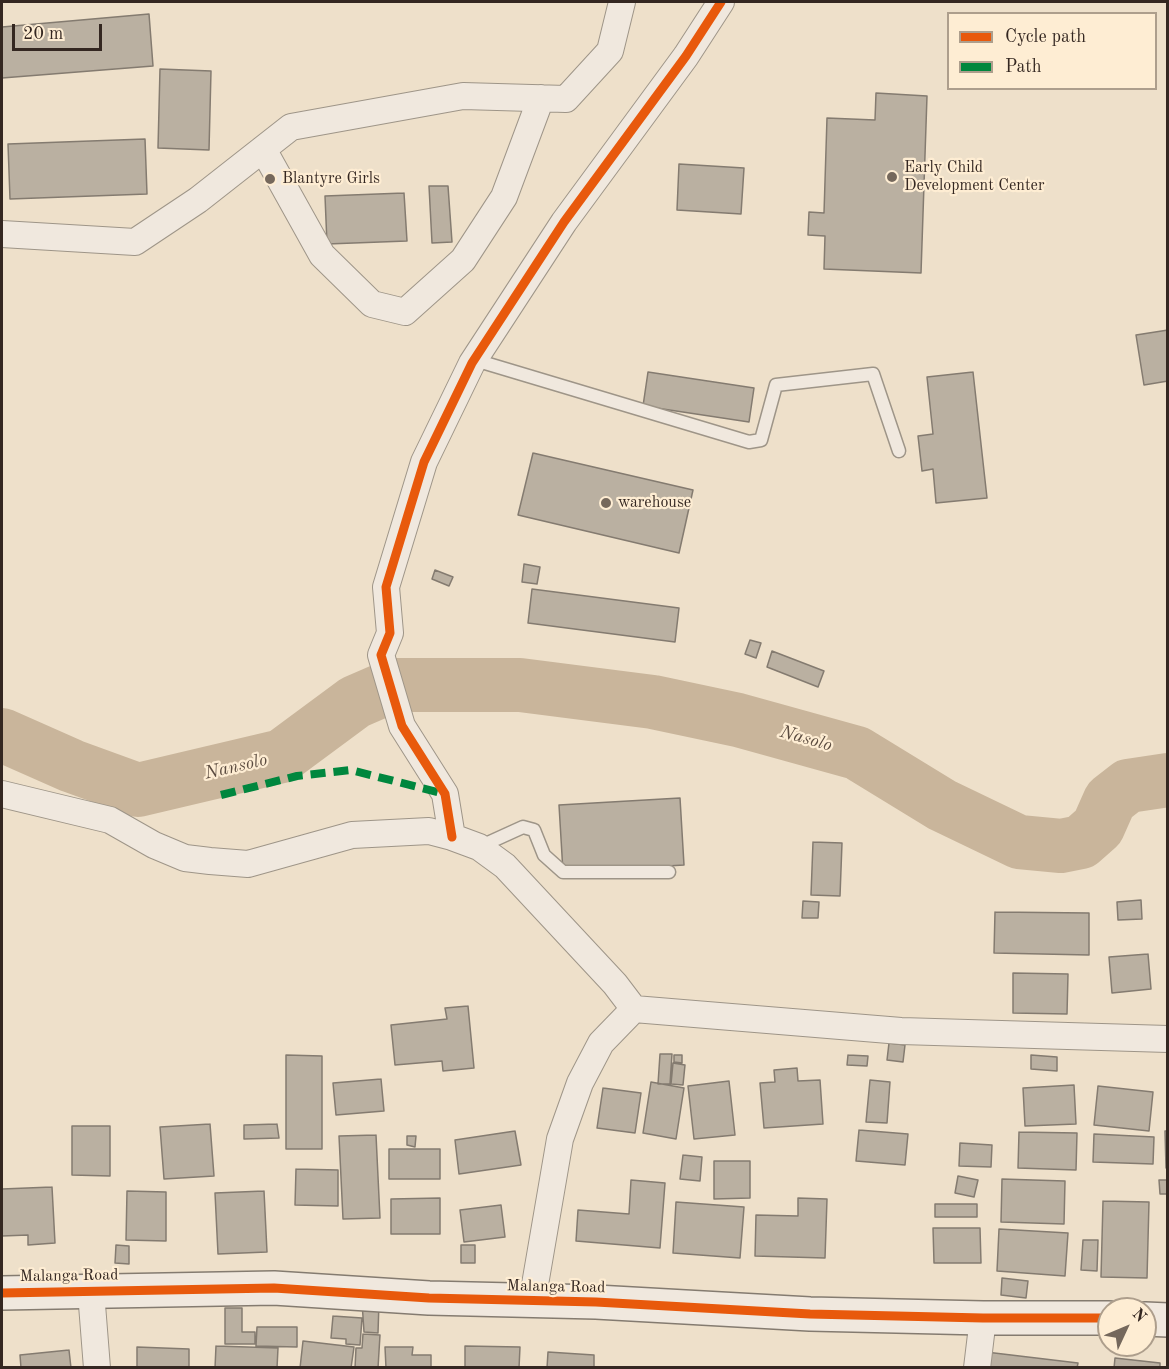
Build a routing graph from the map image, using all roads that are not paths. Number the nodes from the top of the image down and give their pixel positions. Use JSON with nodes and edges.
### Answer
{"nodes":[{"id":1,"x":621,"y":2,"type":"edge"},
{"id":2,"x":721,"y":2,"type":"edge"},
{"id":3,"x":541,"y":98,"type":"junction"},
{"id":4,"x":263,"y":149,"type":"junction"},
{"id":5,"x":2,"y":234,"type":"edge"},
{"id":6,"x":475,"y":360,"type":"junction"},
{"id":7,"x":899,"y":451,"type":"dead end"},
{"id":8,"x":2,"y":794,"type":"edge"},
{"id":9,"x":452,"y":837,"type":"junction"},
{"id":10,"x":479,"y":848,"type":"junction"},
{"id":11,"x":669,"y":872,"type":"dead end"},
{"id":12,"x":634,"y":1009,"type":"junction"},
{"id":13,"x":1167,"y":1039,"type":"edge"},
{"id":14,"x":91,"y":1292,"type":"junction"},
{"id":15,"x":2,"y":1293,"type":"edge"},
{"id":16,"x":532,"y":1302,"type":"junction"},
{"id":17,"x":983,"y":1318,"type":"junction"},
{"id":18,"x":1097,"y":1318,"type":"edge"},
{"id":19,"x":97,"y":1368,"type":"edge"},
{"id":20,"x":977,"y":1368,"type":"edge"}],
"edges":[{"from":1,"to":3,"type":"street"},
{"from":2,"to":6,"type":"street"},
{"from":3,"to":4,"type":"street"},
{"from":3,"to":4,"type":"street"},
{"from":4,"to":5,"type":"street"},
{"from":6,"to":7,"type":"lane"},
{"from":6,"to":9,"type":"street"},
{"from":8,"to":9,"type":"street"},
{"from":9,"to":10,"type":"street"},
{"from":10,"to":11,"type":"lane"},
{"from":10,"to":12,"type":"street"},
{"from":12,"to":13,"type":"street"},
{"from":12,"to":16,"type":"street"},
{"from":14,"to":15,"type":"street","name":"Malanga Road"},
{"from":14,"to":16,"type":"street","name":"Malanga Road"},
{"from":14,"to":19,"type":"street"},
{"from":16,"to":17,"type":"street","name":"Malanga Road"},
{"from":17,"to":18,"type":"street","name":"Malanga Road"},
{"from":17,"to":20,"type":"street"}]}
